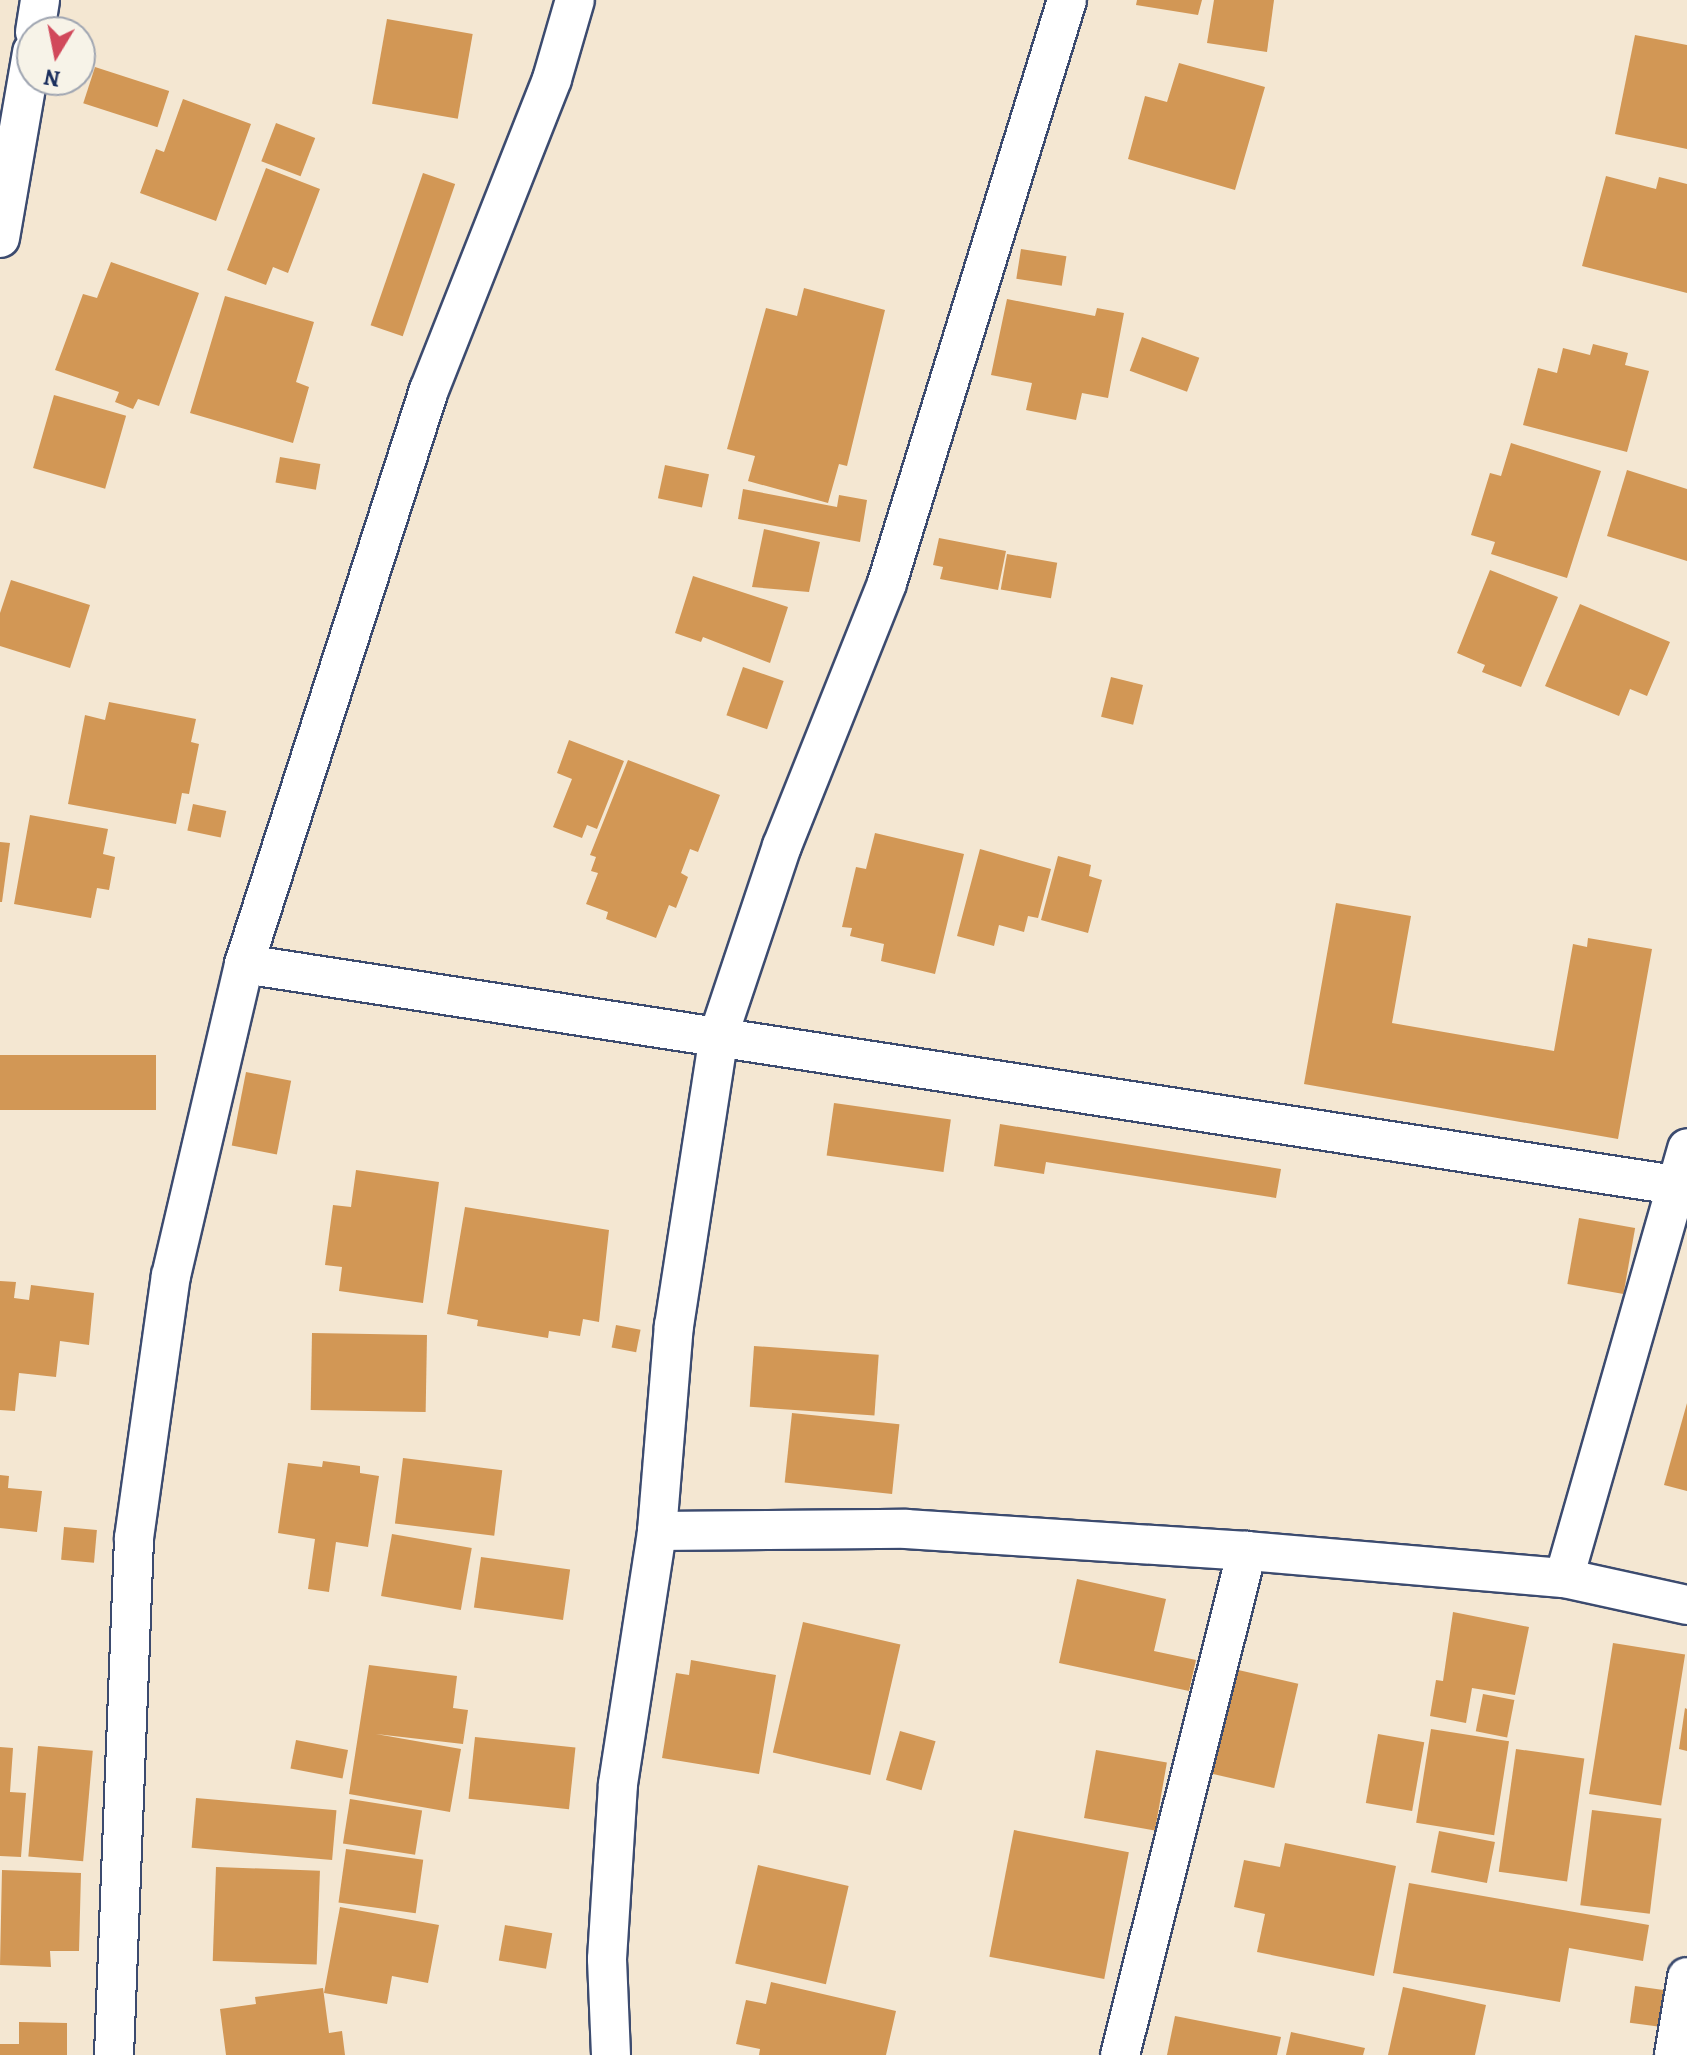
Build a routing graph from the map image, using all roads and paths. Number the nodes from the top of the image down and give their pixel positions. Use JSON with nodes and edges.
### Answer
{"nodes":[{"id":1,"x":575,"y":0,"type":"edge"},
{"id":2,"x":1067,"y":0,"type":"edge"},
{"id":3,"x":24,"y":96,"type":"edge"},
{"id":4,"x":0,"y":238,"type":"edge"},
{"id":5,"x":244,"y":964,"type":"junction"},
{"id":6,"x":719,"y":1034,"type":"junction"},
{"id":7,"x":1683,"y":1173,"type":"edge"},
{"id":8,"x":657,"y":1531,"type":"junction"},
{"id":9,"x":1247,"y":1551,"type":"junction"},
{"id":10,"x":1564,"y":1578,"type":"junction"},
{"id":11,"x":1687,"y":1605,"type":"edge"},
{"id":12,"x":1687,"y":1977,"type":"edge"},
{"id":13,"x":114,"y":2055,"type":"edge"},
{"id":14,"x":611,"y":2055,"type":"edge"},
{"id":15,"x":1120,"y":2055,"type":"edge"},
{"id":16,"x":1674,"y":2055,"type":"edge"}],
"edges":[{"from":1,"to":5,"type":"street"},
{"from":2,"to":6,"type":"street"},
{"from":3,"to":4,"type":"street"},
{"from":5,"to":6,"type":"street"},
{"from":5,"to":13,"type":"street"},
{"from":6,"to":7,"type":"street"},
{"from":6,"to":8,"type":"street"},
{"from":7,"to":10,"type":"street"},
{"from":8,"to":9,"type":"street"},
{"from":8,"to":14,"type":"street"},
{"from":9,"to":10,"type":"street"},
{"from":9,"to":15,"type":"street"},
{"from":10,"to":11,"type":"street"},
{"from":12,"to":16,"type":"street"}]}
